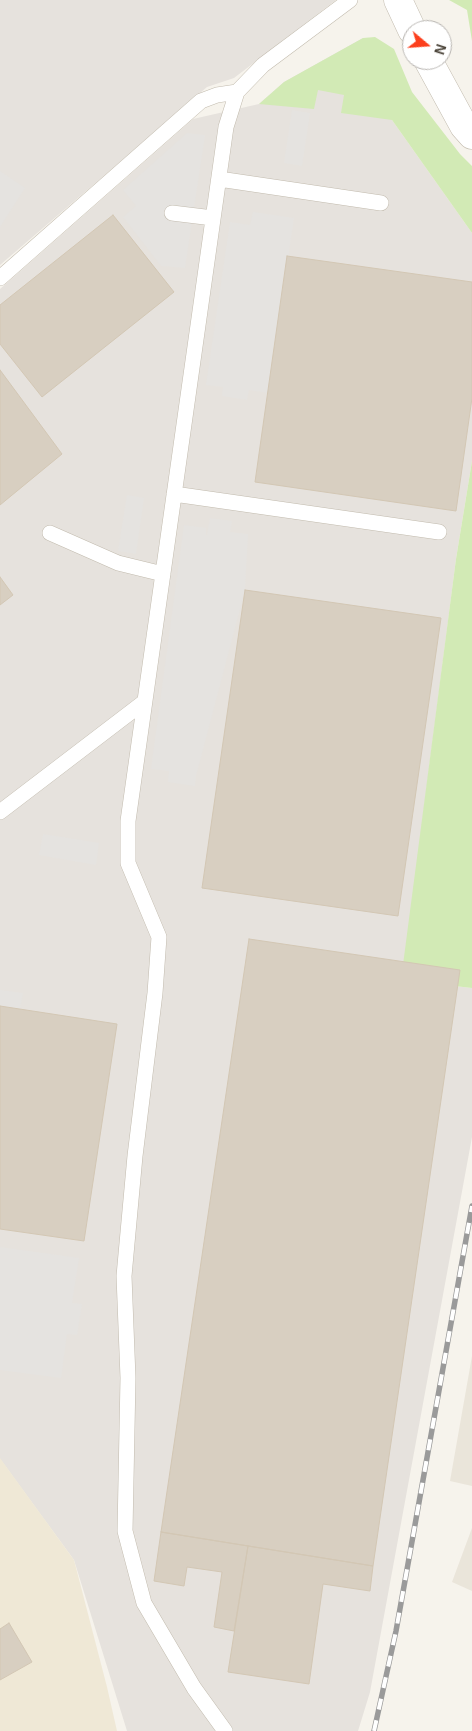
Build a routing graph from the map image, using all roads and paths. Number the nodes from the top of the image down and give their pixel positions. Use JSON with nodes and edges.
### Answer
{"nodes":[{"id":1,"x":350,"y":0,"type":"edge"},
{"id":2,"x":398,"y":0,"type":"edge"},
{"id":3,"x":407,"y":20,"type":"edge"},
{"id":4,"x":434,"y":70,"type":"edge"},
{"id":5,"x":237,"y":92,"type":"junction"},
{"id":6,"x":469,"y":127,"type":"edge"},
{"id":7,"x":218,"y":179,"type":"junction"},
{"id":8,"x":381,"y":203,"type":"dead end"},
{"id":9,"x":172,"y":213,"type":"dead end"},
{"id":10,"x":213,"y":218,"type":"junction"},
{"id":11,"x":0,"y":278,"type":"edge"},
{"id":12,"x":174,"y":494,"type":"junction"},
{"id":13,"x":439,"y":532,"type":"dead end"},
{"id":14,"x":50,"y":534,"type":"dead end"},
{"id":15,"x":163,"y":574,"type":"junction"},
{"id":16,"x":144,"y":702,"type":"junction"},
{"id":17,"x":0,"y":812,"type":"edge"},
{"id":18,"x":226,"y":1731,"type":"edge"}],
"edges":[{"from":1,"to":5,"type":"lane"},
{"from":2,"to":3,"type":"street"},
{"from":4,"to":6,"type":"street"},
{"from":5,"to":7,"type":"lane"},
{"from":5,"to":11,"type":"lane"},
{"from":7,"to":8,"type":"lane"},
{"from":7,"to":10,"type":"lane"},
{"from":9,"to":10,"type":"lane"},
{"from":10,"to":12,"type":"lane"},
{"from":12,"to":13,"type":"lane"},
{"from":12,"to":15,"type":"lane"},
{"from":14,"to":15,"type":"lane"},
{"from":15,"to":16,"type":"lane"},
{"from":16,"to":17,"type":"lane"},
{"from":16,"to":18,"type":"lane"}]}
